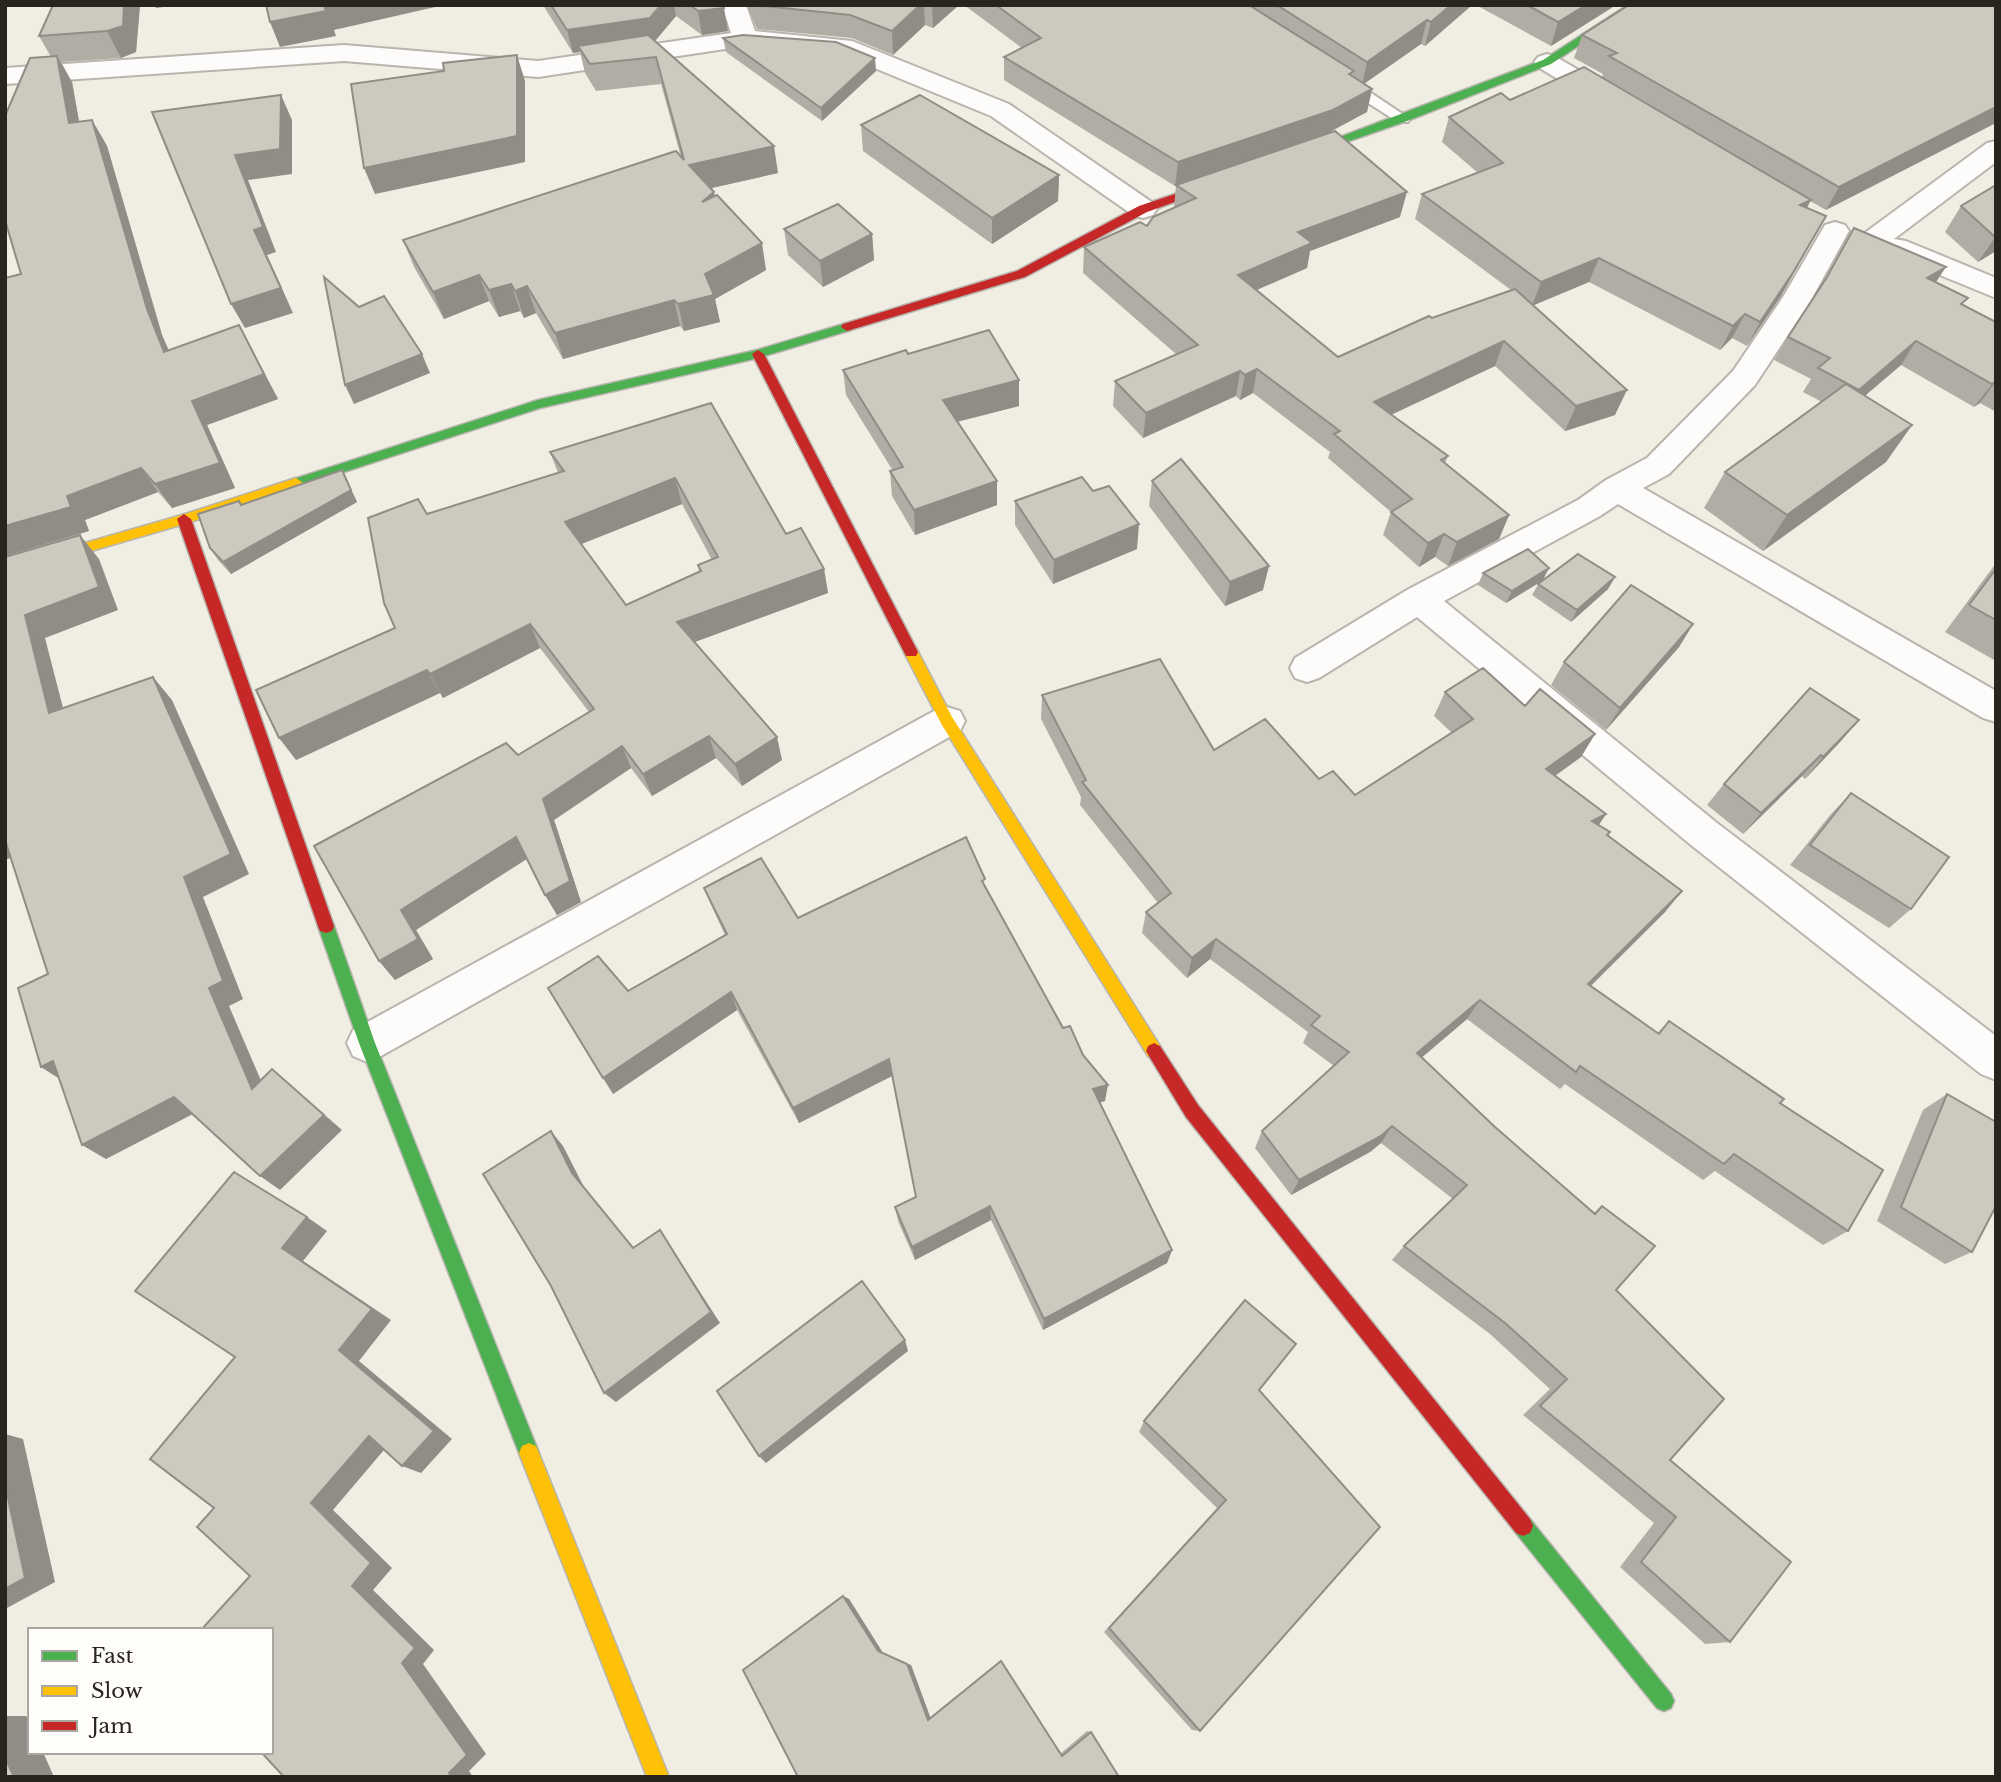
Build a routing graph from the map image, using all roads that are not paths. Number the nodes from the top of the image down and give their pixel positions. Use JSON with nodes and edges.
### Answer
{"nodes":[{"id":1,"x":1635,"y":5,"type":"edge"},
{"id":2,"x":732,"y":6,"type":"edge"},
{"id":3,"x":745,"y":38,"type":"junction"},
{"id":4,"x":1547,"y":62,"type":"junction"},
{"id":5,"x":5,"y":76,"type":"edge"},
{"id":6,"x":1334,"y":76,"type":"edge"},
{"id":7,"x":1631,"y":111,"type":"edge"},
{"id":8,"x":1403,"y":119,"type":"junction"},
{"id":9,"x":1996,"y":149,"type":"edge"},
{"id":10,"x":1286,"y":159,"type":"edge"},
{"id":11,"x":1234,"y":177,"type":"edge"},
{"id":12,"x":1143,"y":209,"type":"junction"},
{"id":13,"x":1876,"y":238,"type":"junction"},
{"id":14,"x":1996,"y":289,"type":"edge"},
{"id":15,"x":758,"y":354,"type":"junction"},
{"id":16,"x":1617,"y":488,"type":"junction"},
{"id":17,"x":184,"y":519,"type":"junction"},
{"id":18,"x":5,"y":571,"type":"edge"},
{"id":19,"x":1419,"y":599,"type":"junction"},
{"id":20,"x":1307,"y":668,"type":"dead end"},
{"id":21,"x":1996,"y":708,"type":"edge"},
{"id":22,"x":947,"y":721,"type":"junction"},
{"id":23,"x":367,"y":1043,"type":"junction"},
{"id":24,"x":1996,"y":1061,"type":"edge"},
{"id":25,"x":1664,"y":1701,"type":"dead end"},
{"id":26,"x":658,"y":1777,"type":"edge"}],
"edges":[{"from":1,"to":4,"type":"street"},
{"from":2,"to":3,"type":"street"},
{"from":3,"to":5,"type":"street"},
{"from":3,"to":12,"type":"street"},
{"from":4,"to":7,"type":"street"},
{"from":4,"to":8,"type":"street"},
{"from":6,"to":8,"type":"lane"},
{"from":8,"to":10,"type":"street"},
{"from":9,"to":13,"type":"street"},
{"from":11,"to":12,"type":"street"},
{"from":12,"to":15,"type":"street"},
{"from":13,"to":14,"type":"street"},
{"from":13,"to":16,"type":"street"},
{"from":15,"to":17,"type":"street"},
{"from":15,"to":22,"type":"street"},
{"from":16,"to":19,"type":"street"},
{"from":16,"to":21,"type":"street"},
{"from":17,"to":18,"type":"street"},
{"from":17,"to":23,"type":"street"},
{"from":19,"to":20,"type":"street"},
{"from":19,"to":24,"type":"street"},
{"from":22,"to":23,"type":"street"},
{"from":22,"to":25,"type":"street"},
{"from":23,"to":26,"type":"street"}]}
